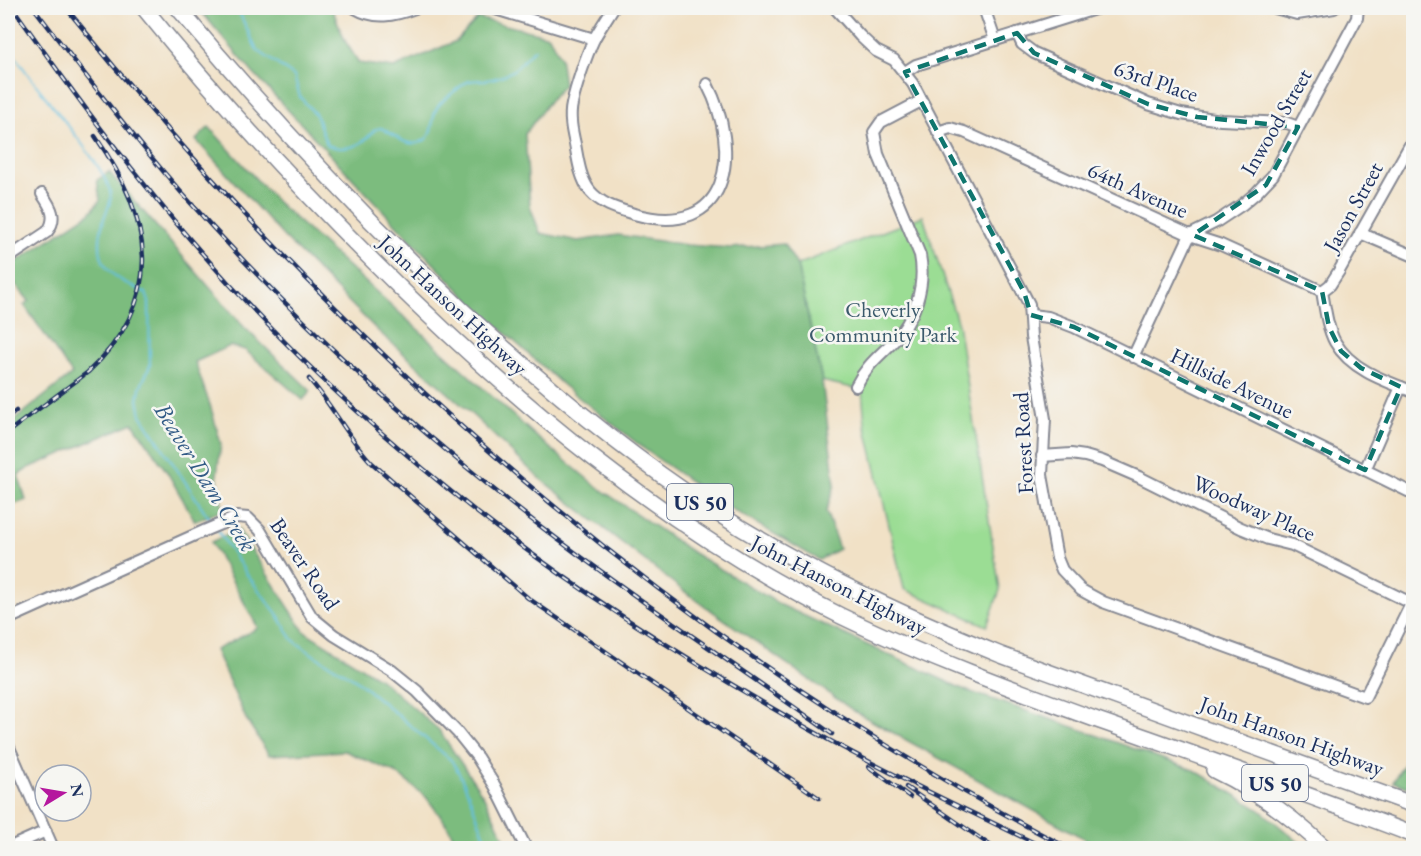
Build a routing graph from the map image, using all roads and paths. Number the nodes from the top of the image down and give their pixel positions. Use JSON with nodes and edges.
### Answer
{"nodes":[{"id":1,"x":144,"y":8,"type":"edge"},
{"id":2,"x":178,"y":8,"type":"edge"},
{"id":3,"x":355,"y":8,"type":"edge"},
{"id":4,"x":415,"y":8,"type":"edge"},
{"id":5,"x":492,"y":8,"type":"edge"},
{"id":6,"x":613,"y":8,"type":"edge"},
{"id":7,"x":835,"y":8,"type":"edge"},
{"id":8,"x":984,"y":8,"type":"edge"},
{"id":9,"x":1098,"y":8,"type":"edge"},
{"id":10,"x":1276,"y":8,"type":"edge"},
{"id":11,"x":1334,"y":8,"type":"edge"},
{"id":12,"x":1358,"y":8,"type":"edge"},
{"id":13,"x":1017,"y":33,"type":"junction"},
{"id":14,"x":594,"y":39,"type":"junction"},
{"id":15,"x":994,"y":40,"type":"junction"},
{"id":16,"x":905,"y":72,"type":"junction"},
{"id":17,"x":707,"y":84,"type":"dead end"},
{"id":18,"x":921,"y":100,"type":"junction"},
{"id":19,"x":1298,"y":127,"type":"junction"},
{"id":20,"x":938,"y":132,"type":"junction"},
{"id":21,"x":1413,"y":138,"type":"edge"},
{"id":22,"x":42,"y":194,"type":"dead end"},
{"id":23,"x":1360,"y":233,"type":"junction"},
{"id":24,"x":1190,"y":235,"type":"junction"},
{"id":25,"x":1413,"y":256,"type":"edge"},
{"id":26,"x":8,"y":258,"type":"edge"},
{"id":27,"x":1322,"y":291,"type":"junction"},
{"id":28,"x":1031,"y":315,"type":"junction"},
{"id":29,"x":1133,"y":357,"type":"junction"},
{"id":30,"x":856,"y":386,"type":"dead end"},
{"id":31,"x":1401,"y":387,"type":"junction"},
{"id":32,"x":1413,"y":392,"type":"edge"},
{"id":33,"x":1042,"y":456,"type":"junction"},
{"id":34,"x":1365,"y":470,"type":"junction"},
{"id":35,"x":1413,"y":494,"type":"edge"},
{"id":36,"x":1412,"y":601,"type":"edge"},
{"id":37,"x":8,"y":619,"type":"edge"},
{"id":38,"x":1136,"y":733,"type":"junction"},
{"id":39,"x":8,"y":745,"type":"edge"},
{"id":40,"x":1361,"y":784,"type":"junction"},
{"id":41,"x":1413,"y":796,"type":"edge"},
{"id":42,"x":1413,"y":804,"type":"edge"},
{"id":43,"x":46,"y":831,"type":"junction"},
{"id":44,"x":1413,"y":835,"type":"edge"},
{"id":45,"x":8,"y":848,"type":"edge"},
{"id":46,"x":53,"y":849,"type":"edge"},
{"id":47,"x":526,"y":849,"type":"edge"},
{"id":48,"x":1325,"y":849,"type":"edge"}],
"edges":[{"from":1,"to":38,"type":"highway","name":"John Hanson Highway","number":"US 50"},
{"from":2,"to":40,"type":"highway","name":"John Hanson Highway","number":"US 50"},
{"from":3,"to":4,"type":"street"},
{"from":5,"to":14,"type":"street"},
{"from":6,"to":14,"type":"street"},
{"from":7,"to":16,"type":"street","name":"Forest Road"},
{"from":8,"to":15,"type":"street"},
{"from":9,"to":13,"type":"street"},
{"from":10,"to":11,"type":"street"},
{"from":12,"to":19,"type":"street","name":"Inwood Street"},
{"from":13,"to":15,"type":"street"},
{"from":13,"to":19,"type":"street","name":"63rd Place"},
{"from":14,"to":17,"type":"street"},
{"from":15,"to":16,"type":"street"},
{"from":16,"to":18,"type":"street","name":"Forest Road"},
{"from":18,"to":20,"type":"street","name":"Forest Road"},
{"from":18,"to":30,"type":"street"},
{"from":19,"to":24,"type":"street","name":"Inwood Street"},
{"from":20,"to":24,"type":"street","name":"64th Avenue"},
{"from":20,"to":28,"type":"street","name":"Forest Road"},
{"from":21,"to":23,"type":"street","name":"Jason Street"},
{"from":22,"to":26,"type":"street"},
{"from":23,"to":25,"type":"street"},
{"from":23,"to":27,"type":"street","name":"Jason Street"},
{"from":24,"to":27,"type":"street","name":"64th Avenue"},
{"from":24,"to":29,"type":"street"},
{"from":27,"to":31,"type":"street"},
{"from":28,"to":29,"type":"street","name":"Hillside Avenue"},
{"from":28,"to":33,"type":"street","name":"Forest Road"},
{"from":29,"to":34,"type":"street","name":"Hillside Avenue"},
{"from":31,"to":32,"type":"street"},
{"from":31,"to":34,"type":"street"},
{"from":33,"to":36,"type":"street","name":"Woodway Place"},
{"from":33,"to":36,"type":"street","name":"Forest Road"},
{"from":34,"to":35,"type":"street","name":"Hillside Avenue"},
{"from":37,"to":47,"type":"street","name":"Beaver Road"},
{"from":38,"to":44,"type":"highway","name":"John Hanson Highway","number":"US 50"},
{"from":38,"to":48,"type":"highway"},
{"from":39,"to":43,"type":"street"},
{"from":40,"to":41,"type":"highway"},
{"from":40,"to":42,"type":"highway","name":"John Hanson Highway","number":"US 50"},
{"from":43,"to":45,"type":"street"},
{"from":43,"to":46,"type":"street"}]}
